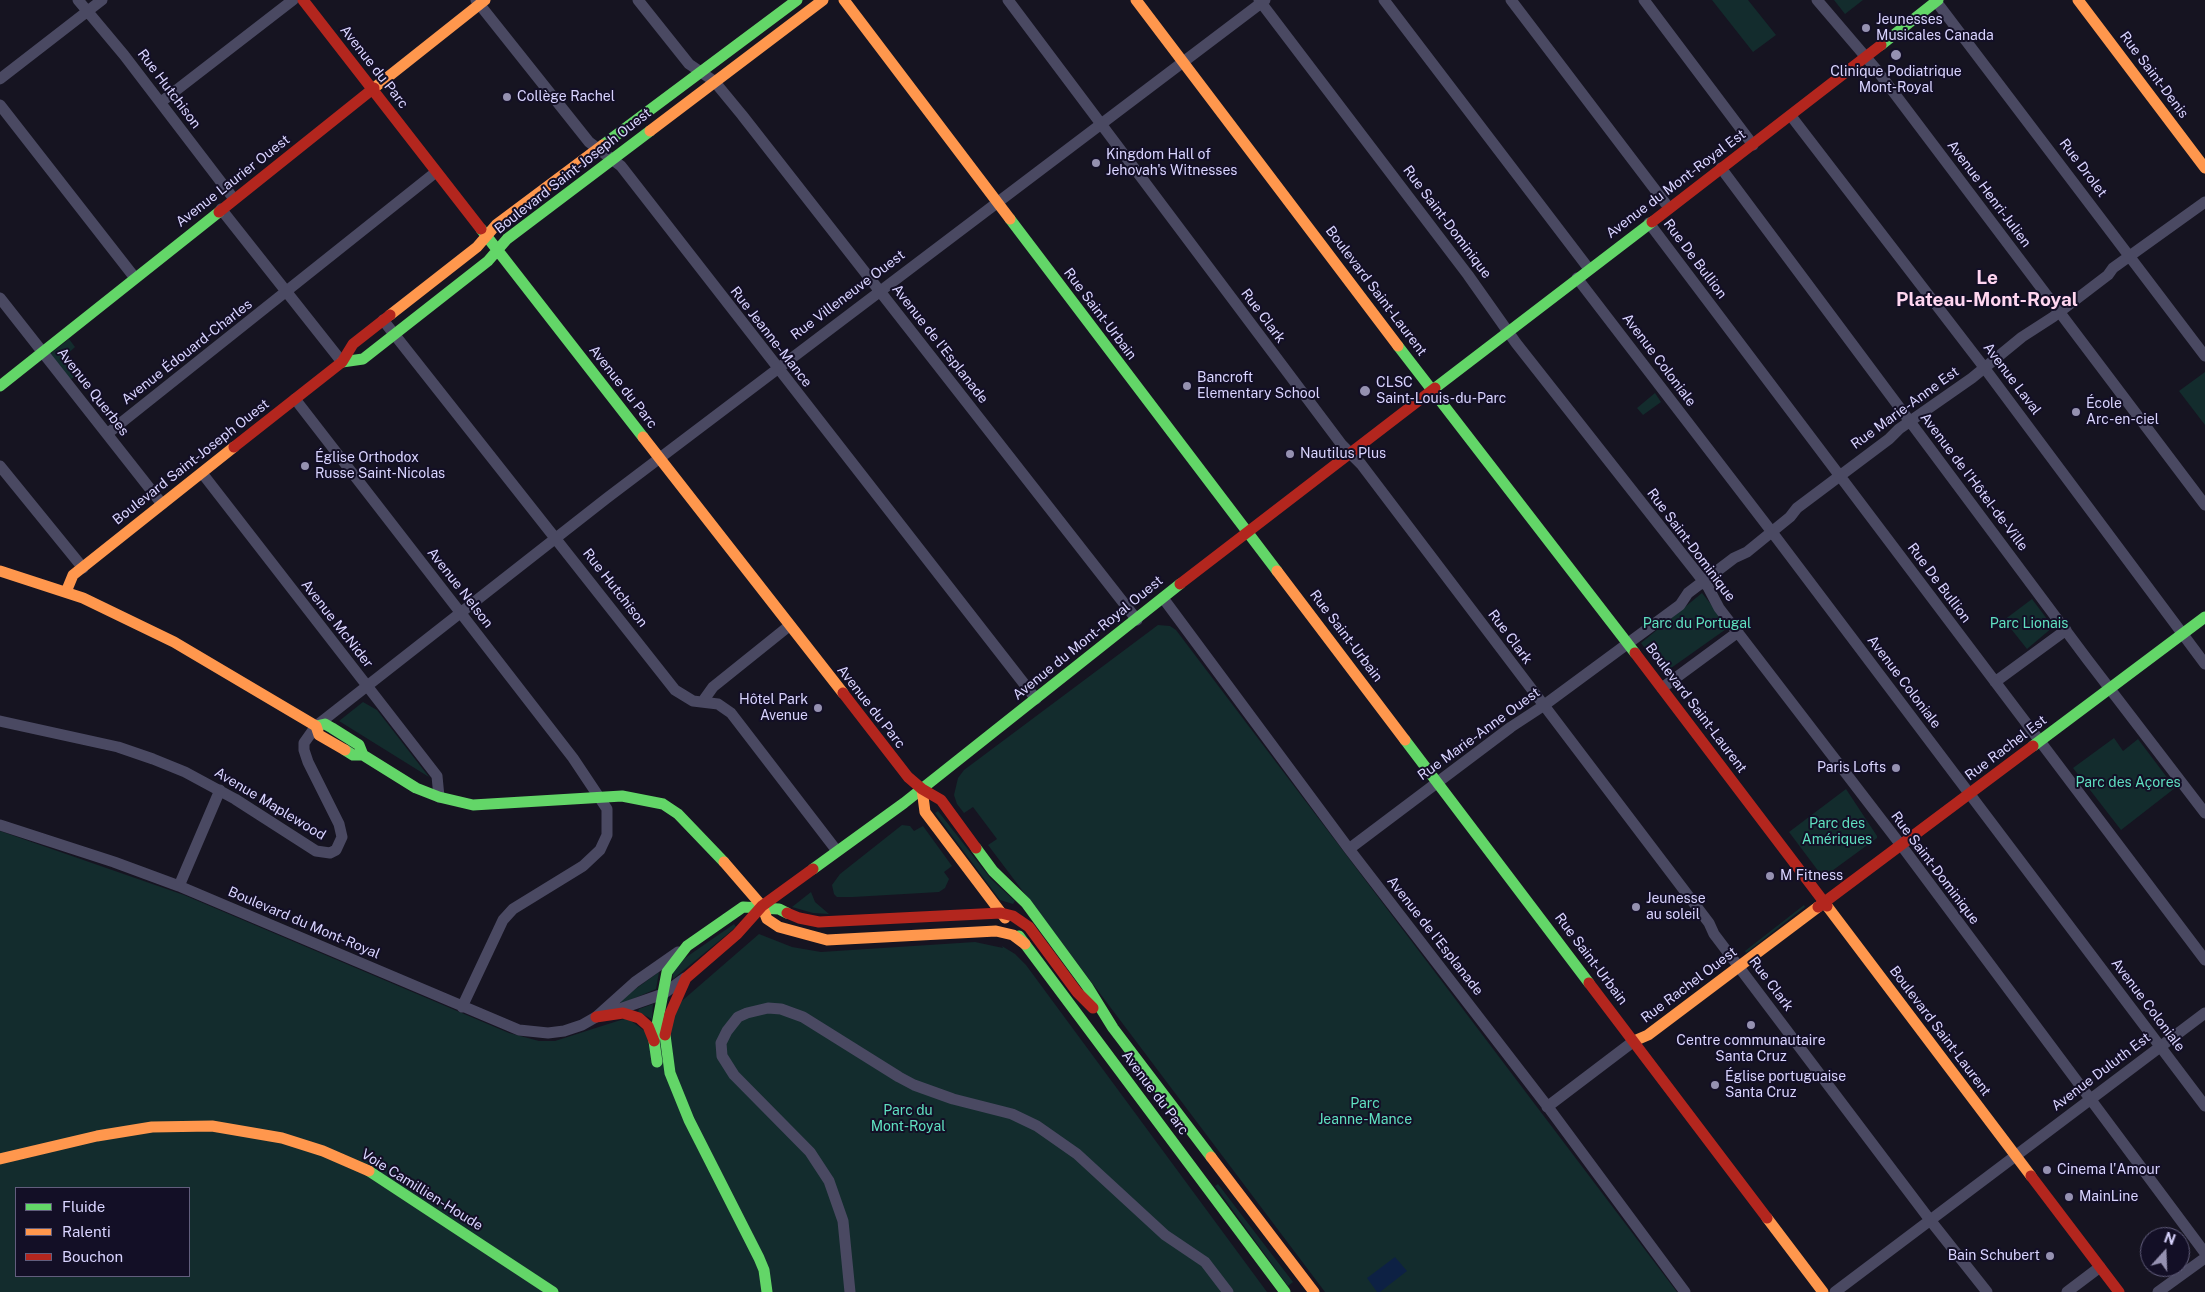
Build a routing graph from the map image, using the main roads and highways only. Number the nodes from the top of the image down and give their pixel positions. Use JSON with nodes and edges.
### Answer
{"nodes":[{"id":1,"x":303,"y":0,"type":"edge"},
{"id":2,"x":797,"y":0,"type":"edge"},
{"id":3,"x":823,"y":0,"type":"edge"},
{"id":4,"x":844,"y":0,"type":"edge"},
{"id":5,"x":1136,"y":0,"type":"edge"},
{"id":6,"x":2078,"y":0,"type":"edge"},
{"id":7,"x":480,"y":1,"type":"edge"},
{"id":8,"x":1936,"y":1,"type":"edge"},
{"id":9,"x":372,"y":89,"type":"junction"},
{"id":10,"x":2205,"y":168,"type":"edge"},
{"id":11,"x":487,"y":236,"type":"junction"},
{"id":12,"x":498,"y":250,"type":"junction"},
{"id":13,"x":342,"y":362,"type":"junction"},
{"id":14,"x":0,"y":386,"type":"edge"},
{"id":15,"x":1431,"y":390,"type":"junction"},
{"id":16,"x":1248,"y":531,"type":"junction"},
{"id":17,"x":0,"y":571,"type":"edge"},
{"id":18,"x":66,"y":592,"type":"junction"},
{"id":19,"x":2205,"y":617,"type":"edge"},
{"id":20,"x":922,"y":789,"type":"junction"},
{"id":21,"x":1824,"y":901,"type":"junction"},
{"id":22,"x":762,"y":906,"type":"junction"},
{"id":23,"x":1001,"y":913,"type":"junction"},
{"id":24,"x":1025,"y":944,"type":"junction"},
{"id":25,"x":596,"y":1017,"type":"road end"},
{"id":26,"x":1112,"y":1028,"type":"junction"},
{"id":27,"x":654,"y":1041,"type":"junction"},
{"id":28,"x":1634,"y":1041,"type":"junction"},
{"id":29,"x":0,"y":1159,"type":"edge"},
{"id":30,"x":0,"y":1165,"type":"edge"},
{"id":31,"x":544,"y":1292,"type":"edge"},
{"id":32,"x":553,"y":1292,"type":"edge"},
{"id":33,"x":761,"y":1292,"type":"edge"},
{"id":34,"x":767,"y":1292,"type":"edge"},
{"id":35,"x":1285,"y":1292,"type":"edge"},
{"id":36,"x":1314,"y":1292,"type":"edge"},
{"id":37,"x":1823,"y":1292,"type":"edge"},
{"id":38,"x":2119,"y":1292,"type":"edge"}],
"edges":[{"from":1,"to":9,"type":"main road","name":"Avenue du Parc"},
{"from":2,"to":11,"type":"main road","name":"Boulevard Saint-Joseph Ouest"},
{"from":3,"to":12,"type":"main road","name":"Boulevard Saint-Joseph Ouest"},
{"from":4,"to":16,"type":"main road","name":"Rue Saint-Urbain"},
{"from":5,"to":15,"type":"main road","name":"Boulevard Saint-Laurent"},
{"from":6,"to":10,"type":"main road","name":"Rue Saint-Denis"},
{"from":7,"to":9,"type":"main road","name":"Avenue Laurier Ouest"},
{"from":8,"to":15,"type":"main road","name":"Avenue du Mont-Royal Est"},
{"from":9,"to":11,"type":"main road","name":"Avenue du Parc"},
{"from":9,"to":14,"type":"main road","name":"Avenue Laurier Ouest"},
{"from":11,"to":12,"type":"main road","name":"Avenue du Parc"},
{"from":11,"to":13,"type":"main road","name":"Boulevard Saint-Joseph Ouest"},
{"from":12,"to":13,"type":"main road","name":"Boulevard Saint-Joseph Ouest"},
{"from":12,"to":20,"type":"main road","name":"Avenue du Parc"},
{"from":13,"to":18,"type":"main road","name":"Boulevard Saint-Joseph Ouest"},
{"from":15,"to":16,"type":"main road","name":"Avenue du Mont-Royal Ouest"},
{"from":15,"to":21,"type":"main road","name":"Boulevard Saint-Laurent"},
{"from":16,"to":20,"type":"main road","name":"Avenue du Mont-Royal Ouest"},
{"from":16,"to":28,"type":"main road","name":"Rue Saint-Urbain"},
{"from":17,"to":18,"type":"main road"},
{"from":18,"to":22,"type":"main road"},
{"from":19,"to":21,"type":"main road","name":"Rue Rachel Est"},
{"from":20,"to":22,"type":"main road","name":"Avenue du Mont-Royal Ouest"},
{"from":20,"to":23,"type":"main road","name":"Avenue du Parc"},
{"from":20,"to":26,"type":"main road","name":"Avenue du Parc"},
{"from":21,"to":28,"type":"main road","name":"Rue Rachel Ouest"},
{"from":21,"to":38,"type":"main road","name":"Boulevard Saint-Laurent"},
{"from":22,"to":23,"type":"main road"},
{"from":22,"to":24,"type":"main road"},
{"from":22,"to":27,"type":"main road","name":"Boulevard du Mont-Royal"},
{"from":22,"to":34,"type":"main road","name":"Boulevard du Mont-Royal"},
{"from":23,"to":24,"type":"main road","name":"Avenue du Parc"},
{"from":23,"to":26,"type":"main road","name":"Avenue du Parc"},
{"from":24,"to":35,"type":"main road","name":"Avenue du Parc"},
{"from":25,"to":27,"type":"main road"},
{"from":26,"to":36,"type":"main road","name":"Avenue du Parc"},
{"from":27,"to":33,"type":"main road"},
{"from":28,"to":37,"type":"main road","name":"Rue Saint-Urbain"},
{"from":29,"to":32,"type":"main road","name":"Voie Camillien-Houde"},
{"from":30,"to":31,"type":"main road","name":"Voie Camillien-Houde"}]}
